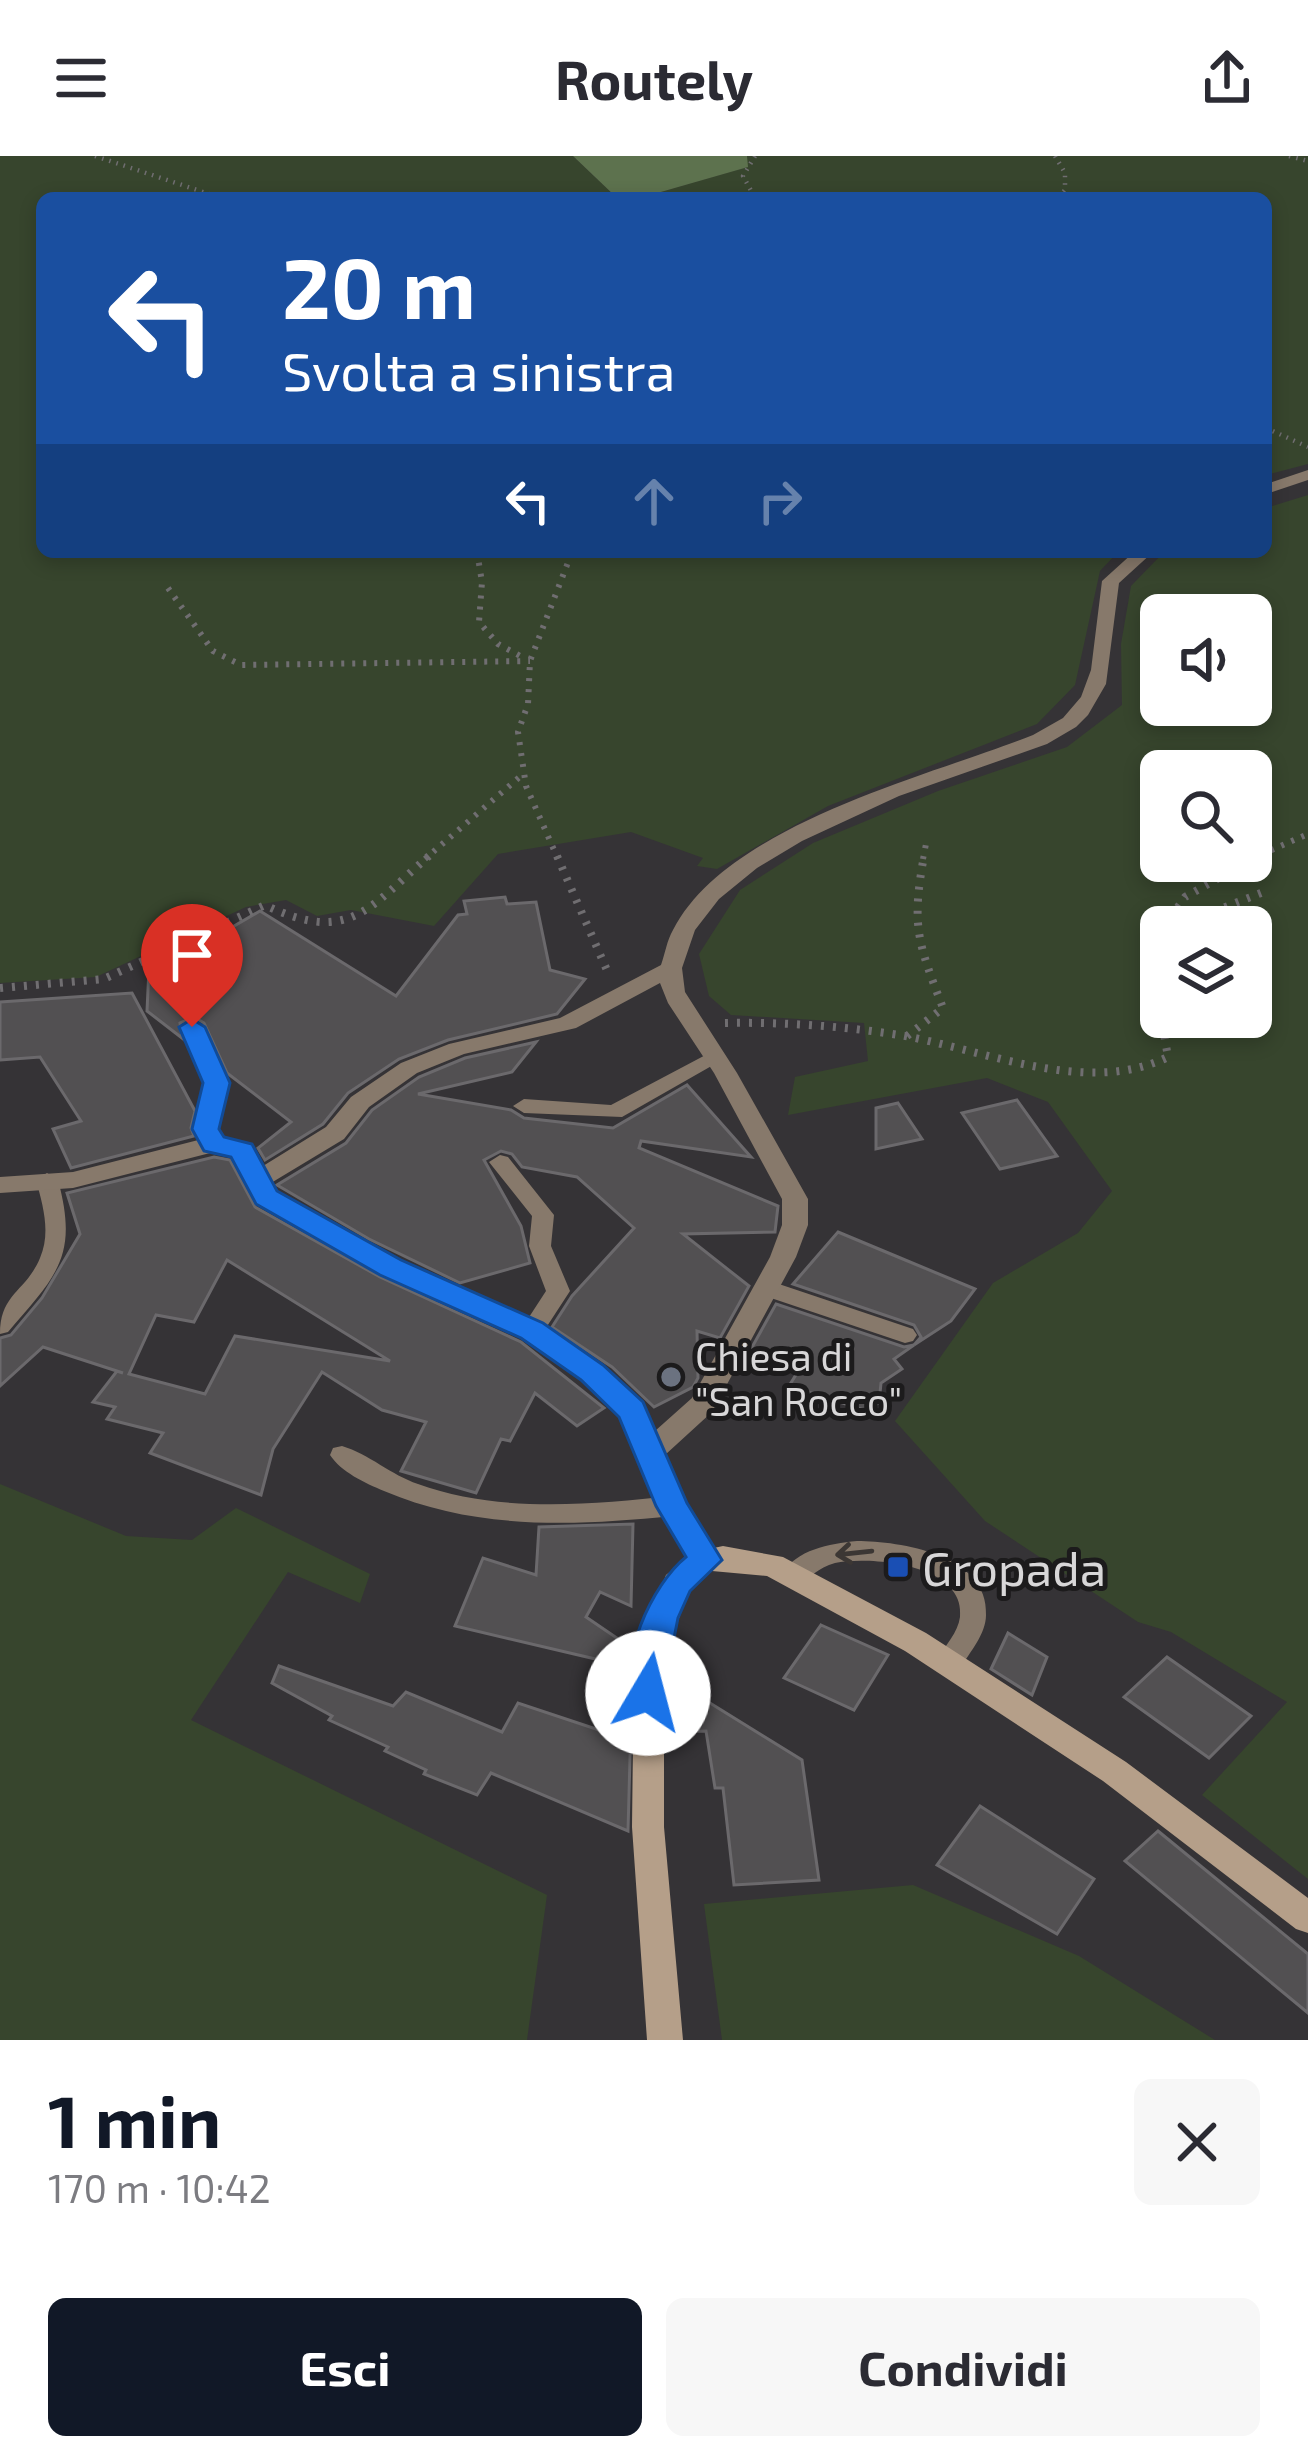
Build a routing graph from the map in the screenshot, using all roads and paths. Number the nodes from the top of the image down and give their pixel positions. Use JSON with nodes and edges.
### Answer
{"nodes":[{"id":1,"x":95,"y":156,"type":"edge"},
{"id":2,"x":755,"y":156,"type":"edge"},
{"id":3,"x":1055,"y":156,"type":"edge"},
{"id":4,"x":1289,"y":156,"type":"edge"},
{"id":5,"x":1308,"y":161,"type":"edge"},
{"id":6,"x":202,"y":192,"type":"edge"},
{"id":7,"x":751,"y":192,"type":"edge"},
{"id":8,"x":1063,"y":192,"type":"edge"},
{"id":9,"x":1272,"y":431,"type":"edge"},
{"id":10,"x":1308,"y":447,"type":"edge"},
{"id":11,"x":1308,"y":475,"type":"edge"},
{"id":12,"x":1272,"y":487,"type":"edge"},
{"id":13,"x":478,"y":558,"type":"edge"},
{"id":14,"x":570,"y":558,"type":"edge"},
{"id":15,"x":1137,"y":558,"type":"edge"},
{"id":16,"x":168,"y":588,"type":"dead end"},
{"id":17,"x":530,"y":661,"type":"junction"},
{"id":18,"x":523,"y":774,"type":"junction"},
{"id":19,"x":1308,"y":834,"type":"edge"},
{"id":20,"x":927,"y":839,"type":"dead end"},
{"id":21,"x":1261,"y":893,"type":"dead end"},
{"id":22,"x":1176,"y":906,"type":"edge"},
{"id":23,"x":1228,"y":906,"type":"edge"},
{"id":24,"x":670,"y":969,"type":"junction"},
{"id":25,"x":0,"y":988,"type":"edge"},
{"id":26,"x":620,"y":998,"type":"junction"},
{"id":27,"x":694,"y":1026,"type":"junction"},
{"id":28,"x":192,"y":1027,"type":"dead end"},
{"id":29,"x":906,"y":1036,"type":"junction"},
{"id":30,"x":1167,"y":1038,"type":"edge"},
{"id":31,"x":715,"y":1056,"type":"junction"},
{"id":32,"x":524,"y":1106,"type":"dead end"},
{"id":33,"x":214,"y":1144,"type":"junction"},
{"id":34,"x":500,"y":1162,"type":"dead end"},
{"id":35,"x":2,"y":1176,"type":"edge"},
{"id":36,"x":46,"y":1180,"type":"junction"},
{"id":37,"x":256,"y":1181,"type":"junction"},
{"id":38,"x":767,"y":1288,"type":"junction"},
{"id":39,"x":0,"y":1326,"type":"edge"},
{"id":40,"x":532,"y":1330,"type":"junction"},
{"id":41,"x":905,"y":1334,"type":"dead end"},
{"id":42,"x":652,"y":1450,"type":"junction"},
{"id":43,"x":342,"y":1455,"type":"dead end"},
{"id":44,"x":672,"y":1506,"type":"junction"},
{"id":45,"x":705,"y":1560,"type":"junction"},
{"id":46,"x":793,"y":1575,"type":"junction"},
{"id":47,"x":951,"y":1659,"type":"junction"},
{"id":48,"x":1308,"y":1918,"type":"edge"},
{"id":49,"x":665,"y":2040,"type":"edge"}],
"edges":[{"from":1,"to":6,"type":"path"},
{"from":2,"to":7,"type":"path"},
{"from":3,"to":8,"type":"path"},
{"from":4,"to":5,"type":"path"},
{"from":9,"to":10,"type":"path"},
{"from":11,"to":12,"type":"street"},
{"from":13,"to":17,"type":"path"},
{"from":14,"to":17,"type":"path"},
{"from":15,"to":24,"type":"street"},
{"from":16,"to":17,"type":"path"},
{"from":17,"to":18,"type":"path"},
{"from":18,"to":25,"type":"path"},
{"from":18,"to":26,"type":"path"},
{"from":19,"to":22,"type":"path"},
{"from":20,"to":29,"type":"path"},
{"from":21,"to":23,"type":"path"},
{"from":24,"to":26,"type":"street"},
{"from":24,"to":27,"type":"street"},
{"from":26,"to":37,"type":"street"},
{"from":27,"to":29,"type":"path"},
{"from":27,"to":31,"type":"street"},
{"from":28,"to":33,"type":"lane"},
{"from":29,"to":30,"type":"path"},
{"from":31,"to":32,"type":"lane"},
{"from":31,"to":38,"type":"street"},
{"from":33,"to":36,"type":"street"},
{"from":33,"to":37,"type":"street"},
{"from":34,"to":40,"type":"lane"},
{"from":35,"to":36,"type":"street"},
{"from":36,"to":39,"type":"lane"},
{"from":37,"to":40,"type":"street"},
{"from":38,"to":41,"type":"lane"},
{"from":38,"to":42,"type":"street"},
{"from":40,"to":42,"type":"street"},
{"from":42,"to":44,"type":"street"},
{"from":43,"to":44,"type":"lane"},
{"from":44,"to":45,"type":"street"},
{"from":45,"to":46,"type":"street"},
{"from":45,"to":49,"type":"street"},
{"from":46,"to":47,"type":"street"},
{"from":47,"to":46,"type":"lane","one_way":true},
{"from":47,"to":48,"type":"street"}]}
